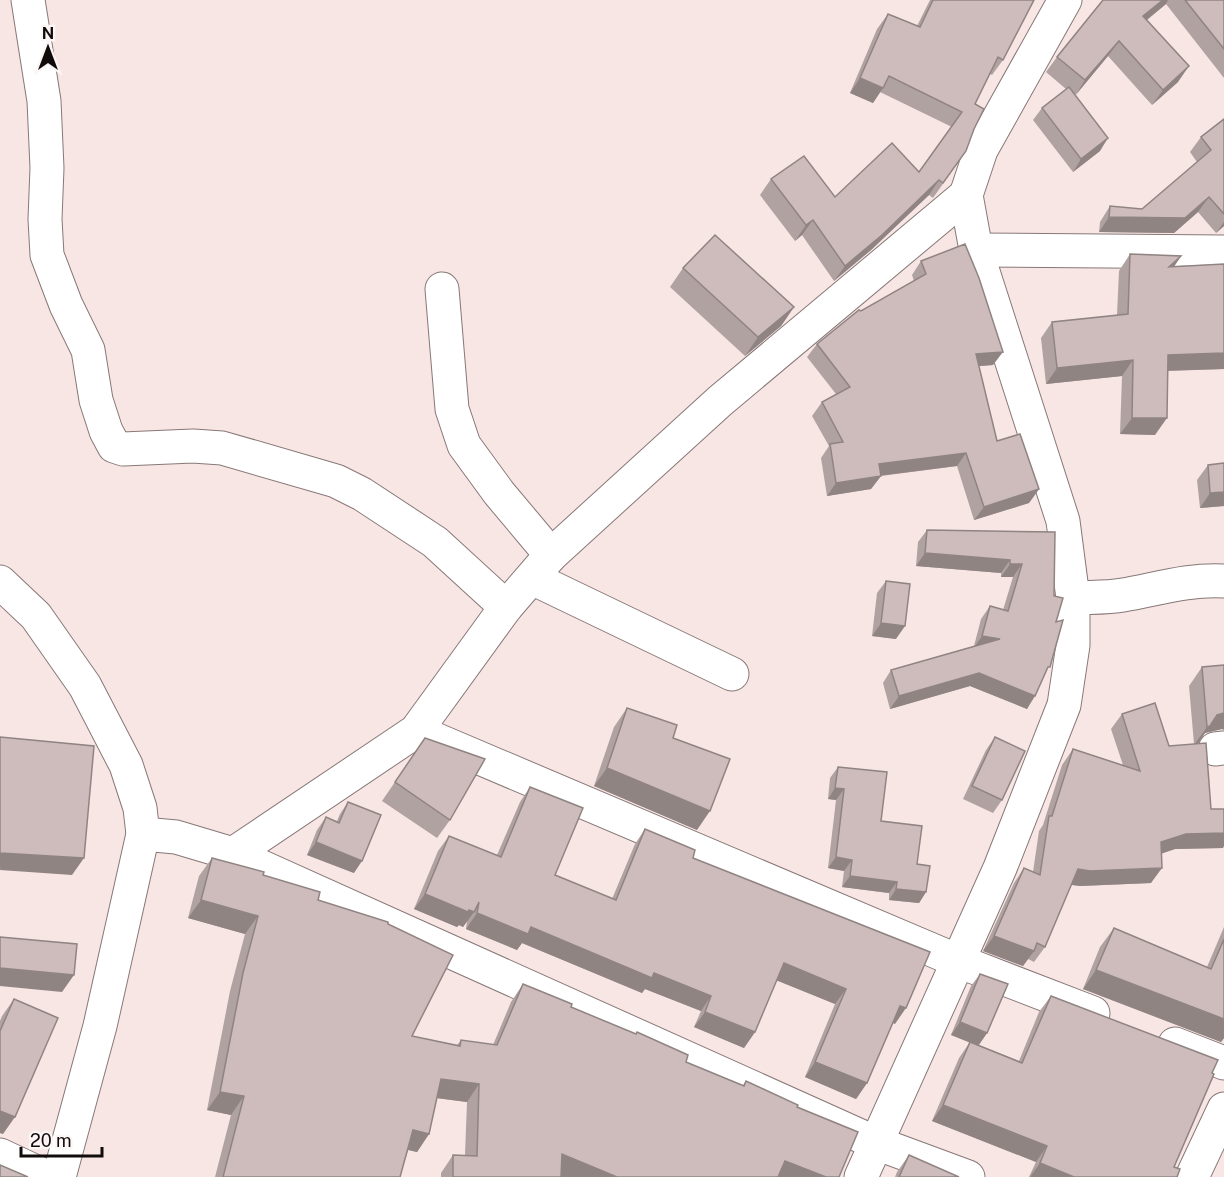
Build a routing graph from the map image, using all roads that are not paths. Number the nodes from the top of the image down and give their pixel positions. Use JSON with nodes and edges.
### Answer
{"nodes":[{"id":1,"x":28,"y":0,"type":"edge"},
{"id":2,"x":1065,"y":0,"type":"edge"},
{"id":3,"x":966,"y":195,"type":"junction"},
{"id":4,"x":976,"y":250,"type":"junction"},
{"id":5,"x":1224,"y":252,"type":"edge"},
{"id":6,"x":442,"y":289,"type":"dead end"},
{"id":7,"x":542,"y":566,"type":"junction"},
{"id":8,"x":1224,"y":581,"type":"edge"},
{"id":9,"x":0,"y":582,"type":"edge"},
{"id":10,"x":1072,"y":598,"type":"junction"},
{"id":11,"x":506,"y":606,"type":"junction"},
{"id":12,"x":732,"y":674,"type":"dead end"},
{"id":13,"x":416,"y":731,"type":"junction"},
{"id":14,"x":142,"y":834,"type":"junction"},
{"id":15,"x":233,"y":854,"type":"junction"},
{"id":16,"x":958,"y":961,"type":"junction"},
{"id":17,"x":1224,"y":1063,"type":"edge"},
{"id":18,"x":1224,"y":1109,"type":"edge"},
{"id":19,"x":876,"y":1143,"type":"junction"},
{"id":20,"x":0,"y":1155,"type":"edge"},
{"id":21,"x":47,"y":1177,"type":"edge"},
{"id":22,"x":59,"y":1177,"type":"edge"},
{"id":23,"x":861,"y":1177,"type":"edge"},
{"id":24,"x":968,"y":1177,"type":"edge"},
{"id":25,"x":1192,"y":1177,"type":"edge"}],
"edges":[{"from":1,"to":11,"type":"street"},
{"from":2,"to":3,"type":"street"},
{"from":3,"to":4,"type":"street"},
{"from":3,"to":7,"type":"street"},
{"from":4,"to":5,"type":"street"},
{"from":4,"to":10,"type":"street"},
{"from":6,"to":7,"type":"street"},
{"from":7,"to":11,"type":"street"},
{"from":7,"to":12,"type":"street"},
{"from":8,"to":10,"type":"street"},
{"from":9,"to":14,"type":"street"},
{"from":10,"to":16,"type":"street"},
{"from":11,"to":13,"type":"street"},
{"from":13,"to":15,"type":"street"},
{"from":13,"to":16,"type":"street"},
{"from":14,"to":15,"type":"street"},
{"from":14,"to":22,"type":"street"},
{"from":15,"to":19,"type":"street"},
{"from":16,"to":17,"type":"street"},
{"from":16,"to":19,"type":"street"},
{"from":18,"to":25,"type":"street"},
{"from":19,"to":23,"type":"street"},
{"from":19,"to":24,"type":"street"},
{"from":20,"to":21,"type":"street"}]}
